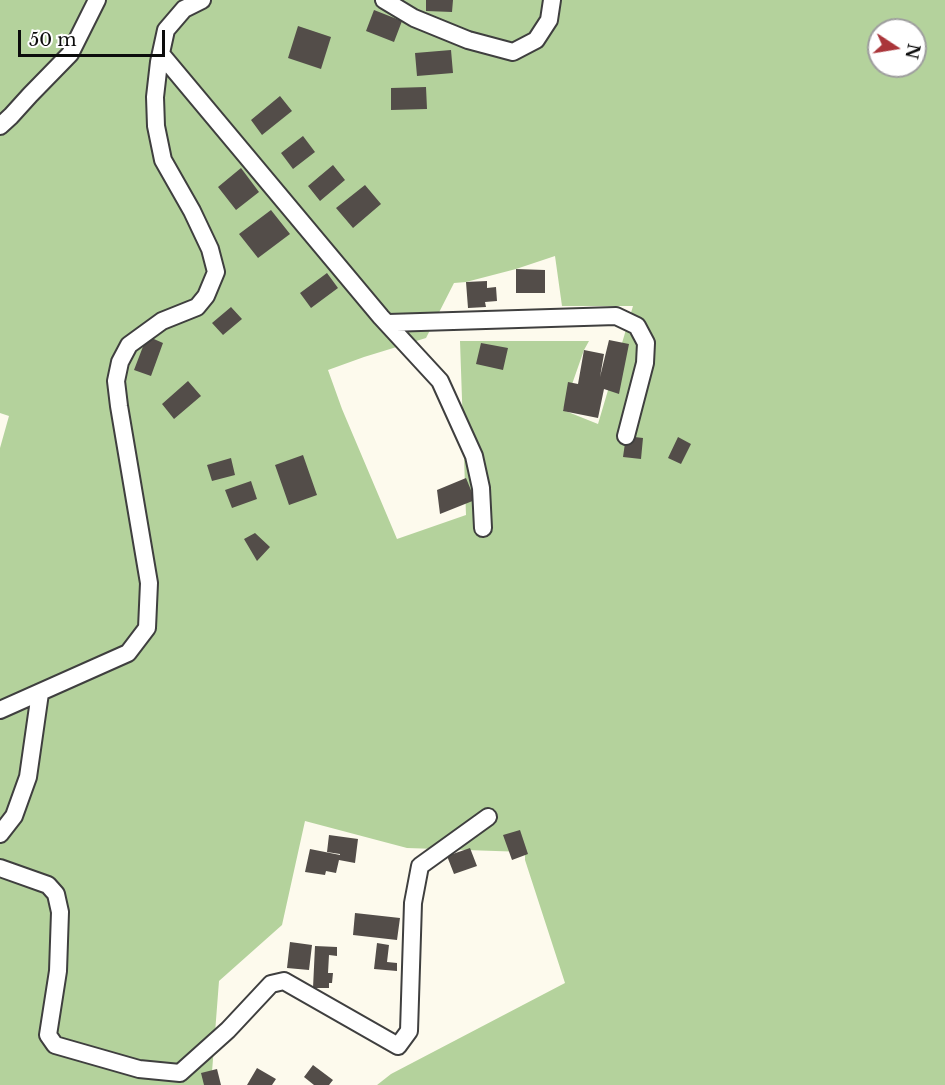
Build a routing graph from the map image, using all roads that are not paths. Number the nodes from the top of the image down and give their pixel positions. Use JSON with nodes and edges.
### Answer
{"nodes":[{"id":1,"x":97,"y":0,"type":"edge"},
{"id":2,"x":202,"y":0,"type":"edge"},
{"id":3,"x":384,"y":0,"type":"edge"},
{"id":4,"x":552,"y":0,"type":"edge"},
{"id":5,"x":161,"y":54,"type":"junction"},
{"id":6,"x":0,"y":126,"type":"edge"},
{"id":7,"x":388,"y":323,"type":"junction"},
{"id":8,"x":626,"y":436,"type":"dead end"},
{"id":9,"x":483,"y":528,"type":"dead end"},
{"id":10,"x":40,"y":693,"type":"junction"},
{"id":11,"x":0,"y":710,"type":"edge"},
{"id":12,"x":488,"y":817,"type":"dead end"},
{"id":13,"x":0,"y":834,"type":"edge"},
{"id":14,"x":0,"y":868,"type":"edge"}],
"edges":[{"from":1,"to":6,"type":"street"},
{"from":2,"to":5,"type":"street"},
{"from":3,"to":4,"type":"street"},
{"from":5,"to":7,"type":"street"},
{"from":5,"to":10,"type":"street"},
{"from":7,"to":8,"type":"street"},
{"from":7,"to":9,"type":"street"},
{"from":10,"to":11,"type":"street"},
{"from":10,"to":13,"type":"street"},
{"from":12,"to":14,"type":"street"}]}
